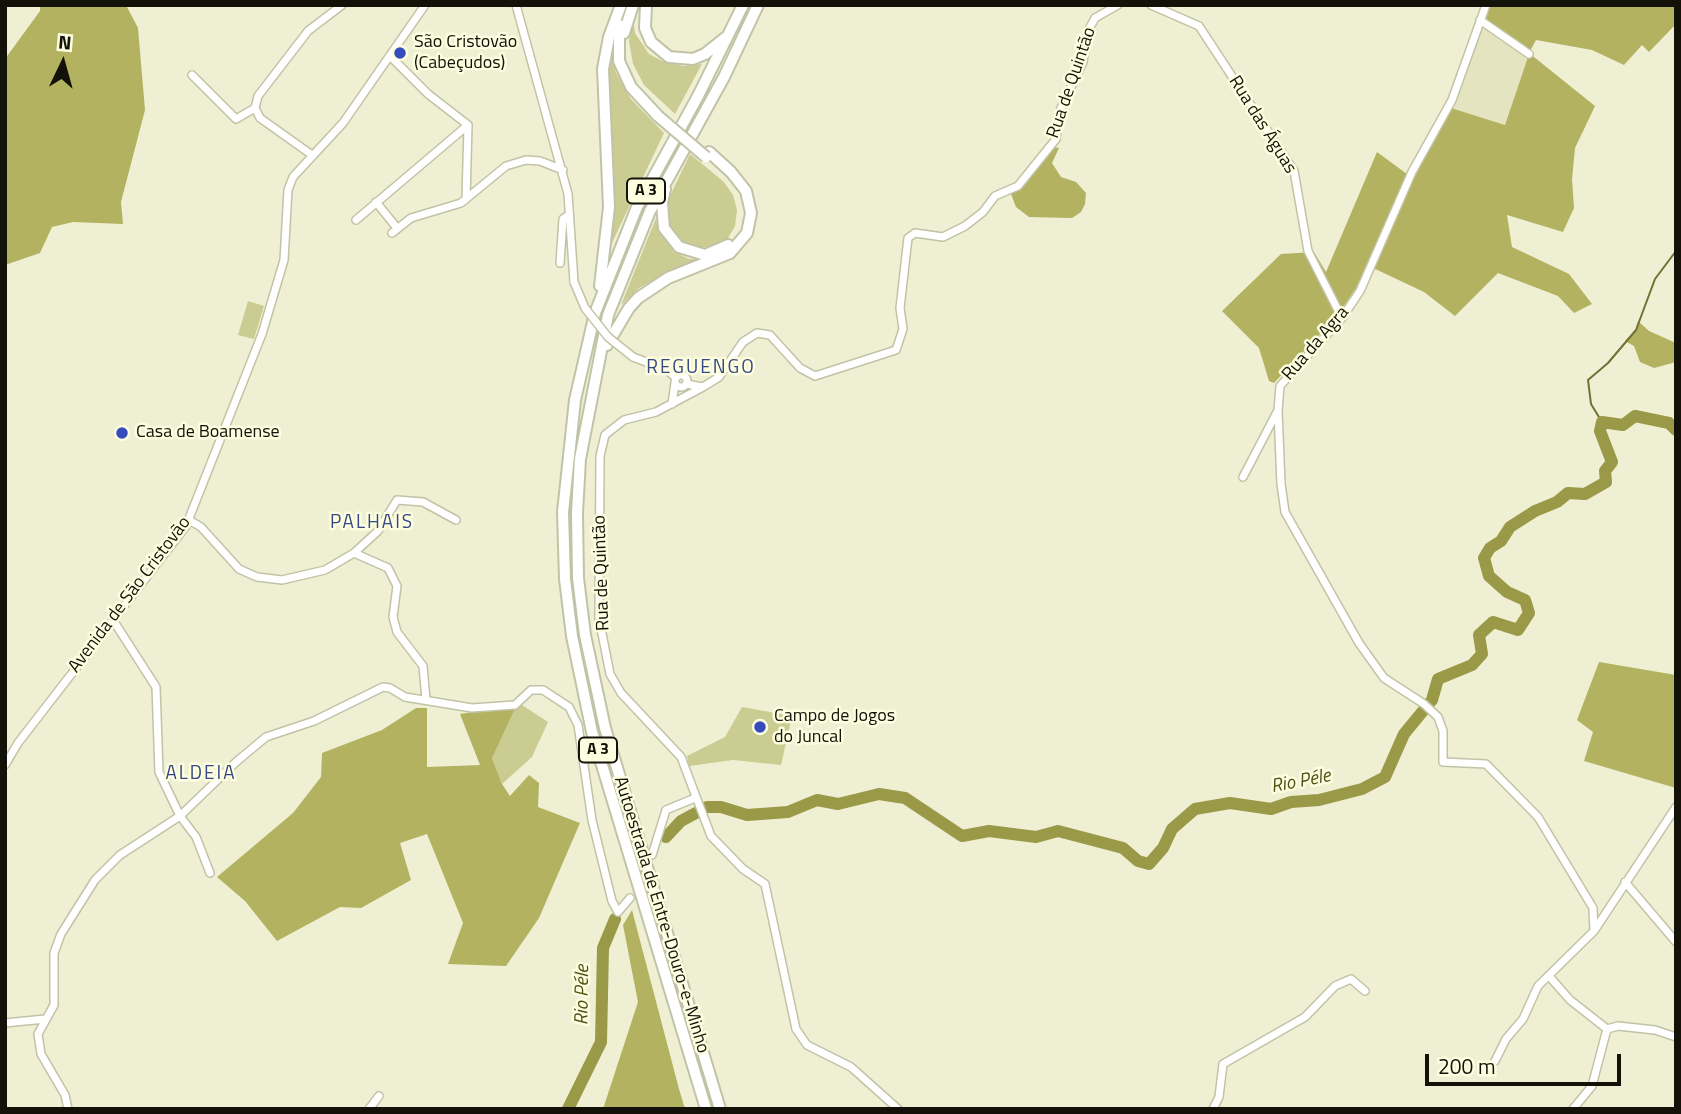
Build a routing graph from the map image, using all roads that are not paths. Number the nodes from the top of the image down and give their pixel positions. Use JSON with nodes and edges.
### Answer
{"nodes":[{"id":1,"x":342,"y":5,"type":"edge"},
{"id":2,"x":425,"y":5,"type":"edge"},
{"id":3,"x":516,"y":5,"type":"edge"},
{"id":4,"x":623,"y":5,"type":"edge"},
{"id":5,"x":633,"y":5,"type":"edge"},
{"id":6,"x":646,"y":5,"type":"edge"},
{"id":7,"x":743,"y":5,"type":"edge"},
{"id":8,"x":758,"y":5,"type":"edge"},
{"id":9,"x":1118,"y":5,"type":"edge"},
{"id":10,"x":1151,"y":5,"type":"edge"},
{"id":11,"x":1486,"y":5,"type":"edge"},
{"id":12,"x":1480,"y":20,"type":"junction"},
{"id":13,"x":730,"y":33,"type":"junction"},
{"id":14,"x":1529,"y":54,"type":"dead end"},
{"id":15,"x":390,"y":56,"type":"junction"},
{"id":16,"x":192,"y":75,"type":"dead end"},
{"id":17,"x":256,"y":108,"type":"junction"},
{"id":18,"x":660,"y":113,"type":"junction"},
{"id":19,"x":468,"y":125,"type":"junction"},
{"id":20,"x":312,"y":155,"type":"junction"},
{"id":21,"x":707,"y":155,"type":"junction"},
{"id":22,"x":563,"y":170,"type":"junction"},
{"id":23,"x":669,"y":173,"type":"junction"},
{"id":24,"x":466,"y":199,"type":"junction"},
{"id":25,"x":376,"y":202,"type":"junction"},
{"id":26,"x":569,"y":215,"type":"junction"},
{"id":27,"x":356,"y":220,"type":"dead end"},
{"id":28,"x":561,"y":263,"type":"dead end"},
{"id":29,"x":595,"y":313,"type":"junction"},
{"id":30,"x":1342,"y":318,"type":"junction"},
{"id":31,"x":598,"y":364,"type":"junction"},
{"id":32,"x":676,"y":380,"type":"junction"},
{"id":33,"x":703,"y":387,"type":"junction"},
{"id":34,"x":672,"y":404,"type":"junction"},
{"id":35,"x":1278,"y":411,"type":"junction"},
{"id":36,"x":1243,"y":477,"type":"dead end"},
{"id":37,"x":189,"y":520,"type":"junction"},
{"id":38,"x":456,"y":520,"type":"dead end"},
{"id":39,"x":354,"y":553,"type":"junction"},
{"id":40,"x":113,"y":620,"type":"junction"},
{"id":41,"x":426,"y":700,"type":"junction"},
{"id":42,"x":5,"y":765,"type":"edge"},
{"id":43,"x":697,"y":801,"type":"junction"},
{"id":44,"x":1676,"y":807,"type":"edge"},
{"id":45,"x":180,"y":816,"type":"junction"},
{"id":46,"x":652,"y":855,"type":"dead end"},
{"id":47,"x":210,"y":873,"type":"dead end"},
{"id":48,"x":1625,"y":882,"type":"junction"},
{"id":49,"x":630,"y":898,"type":"dead end"},
{"id":50,"x":1594,"y":931,"type":"junction"},
{"id":51,"x":1676,"y":942,"type":"edge"},
{"id":52,"x":1549,"y":976,"type":"junction"},
{"id":53,"x":1365,"y":991,"type":"dead end"},
{"id":54,"x":45,"y":1019,"type":"junction"},
{"id":55,"x":5,"y":1023,"type":"edge"},
{"id":56,"x":1607,"y":1029,"type":"junction"},
{"id":57,"x":1676,"y":1037,"type":"edge"},
{"id":58,"x":1495,"y":1061,"type":"dead end"},
{"id":59,"x":379,"y":1096,"type":"dead end"},
{"id":60,"x":68,"y":1109,"type":"edge"},
{"id":61,"x":369,"y":1109,"type":"edge"},
{"id":62,"x":706,"y":1109,"type":"edge"},
{"id":63,"x":719,"y":1109,"type":"edge"},
{"id":64,"x":898,"y":1109,"type":"edge"},
{"id":65,"x":1213,"y":1109,"type":"edge"},
{"id":66,"x":1573,"y":1109,"type":"edge"}],
"edges":[{"from":1,"to":17,"type":"street"},
{"from":2,"to":15,"type":"street","name":"Avenida de São Cristovão"},
{"from":3,"to":22,"type":"street"},
{"from":4,"to":18,"type":"highway"},
{"from":4,"to":29,"type":"highway"},
{"from":5,"to":18,"type":"highway"},
{"from":6,"to":13,"type":"highway"},
{"from":7,"to":13,"type":"highway","name":"Autoestrada de Entre-Douro-e-Minho","number":"A 3"},
{"from":8,"to":23,"type":"highway","name":"Autoestrada de Entre-Douro-e-Minho","number":"A 3"},
{"from":9,"to":33,"type":"street","name":"Rua de Quintão"},
{"from":10,"to":30,"type":"street","name":"Rua das Águas"},
{"from":11,"to":12,"type":"street","name":"Rua da Agra"},
{"from":12,"to":14,"type":"street"},
{"from":12,"to":30,"type":"street","name":"Rua da Agra"},
{"from":13,"to":29,"type":"highway","name":"Autoestrada de Entre-Douro-e-Minho","number":"A 3"},
{"from":15,"to":19,"type":"street"},
{"from":15,"to":20,"type":"street","name":"Avenida de São Cristovão"},
{"from":16,"to":17,"type":"street"},
{"from":17,"to":20,"type":"street"},
{"from":18,"to":21,"type":"highway"},
{"from":19,"to":24,"type":"street"},
{"from":19,"to":25,"type":"street"},
{"from":20,"to":37,"type":"street","name":"Avenida de São Cristovão"},
{"from":21,"to":23,"type":"highway"},
{"from":21,"to":31,"type":"highway"},
{"from":22,"to":24,"type":"street"},
{"from":22,"to":26,"type":"street"},
{"from":23,"to":31,"type":"highway","name":"Autoestrada de Entre-Douro-e-Minho","number":"A 3"},
{"from":24,"to":25,"type":"street"},
{"from":25,"to":27,"type":"street"},
{"from":26,"to":28,"type":"street"},
{"from":26,"to":32,"type":"street","bridge":true},
{"from":29,"to":62,"type":"highway","name":"Autoestrada de Entre-Douro-e-Minho","number":"A 3"},
{"from":30,"to":35,"type":"street","name":"Rua da Agra"},
{"from":31,"to":63,"type":"highway","name":"Autoestrada de Entre-Douro-e-Minho","number":"A 3"},
{"from":32,"to":33,"type":"street"},
{"from":32,"to":34,"type":"street"},
{"from":33,"to":34,"type":"street","name":"Rua de Quintão"},
{"from":34,"to":43,"type":"street","name":"Rua de Quintão"},
{"from":35,"to":36,"type":"street"},
{"from":35,"to":50,"type":"street","name":"Rua da Agra"},
{"from":37,"to":39,"type":"street"},
{"from":37,"to":40,"type":"street","name":"Avenida de São Cristovão"},
{"from":38,"to":39,"type":"street"},
{"from":39,"to":41,"type":"street"},
{"from":40,"to":42,"type":"street","name":"Avenida de São Cristovão"},
{"from":40,"to":45,"type":"street"},
{"from":41,"to":45,"type":"street"},
{"from":41,"to":49,"type":"street"},
{"from":43,"to":46,"type":"street"},
{"from":43,"to":64,"type":"street","name":"Rua de Quintão"},
{"from":44,"to":48,"type":"street"},
{"from":45,"to":47,"type":"street"},
{"from":45,"to":54,"type":"street"},
{"from":48,"to":50,"type":"street"},
{"from":48,"to":51,"type":"street"},
{"from":50,"to":52,"type":"street"},
{"from":52,"to":56,"type":"street"},
{"from":52,"to":58,"type":"street"},
{"from":53,"to":65,"type":"street"},
{"from":54,"to":55,"type":"street"},
{"from":54,"to":60,"type":"street"},
{"from":56,"to":57,"type":"street"},
{"from":56,"to":66,"type":"street"},
{"from":59,"to":61,"type":"street"}]}
